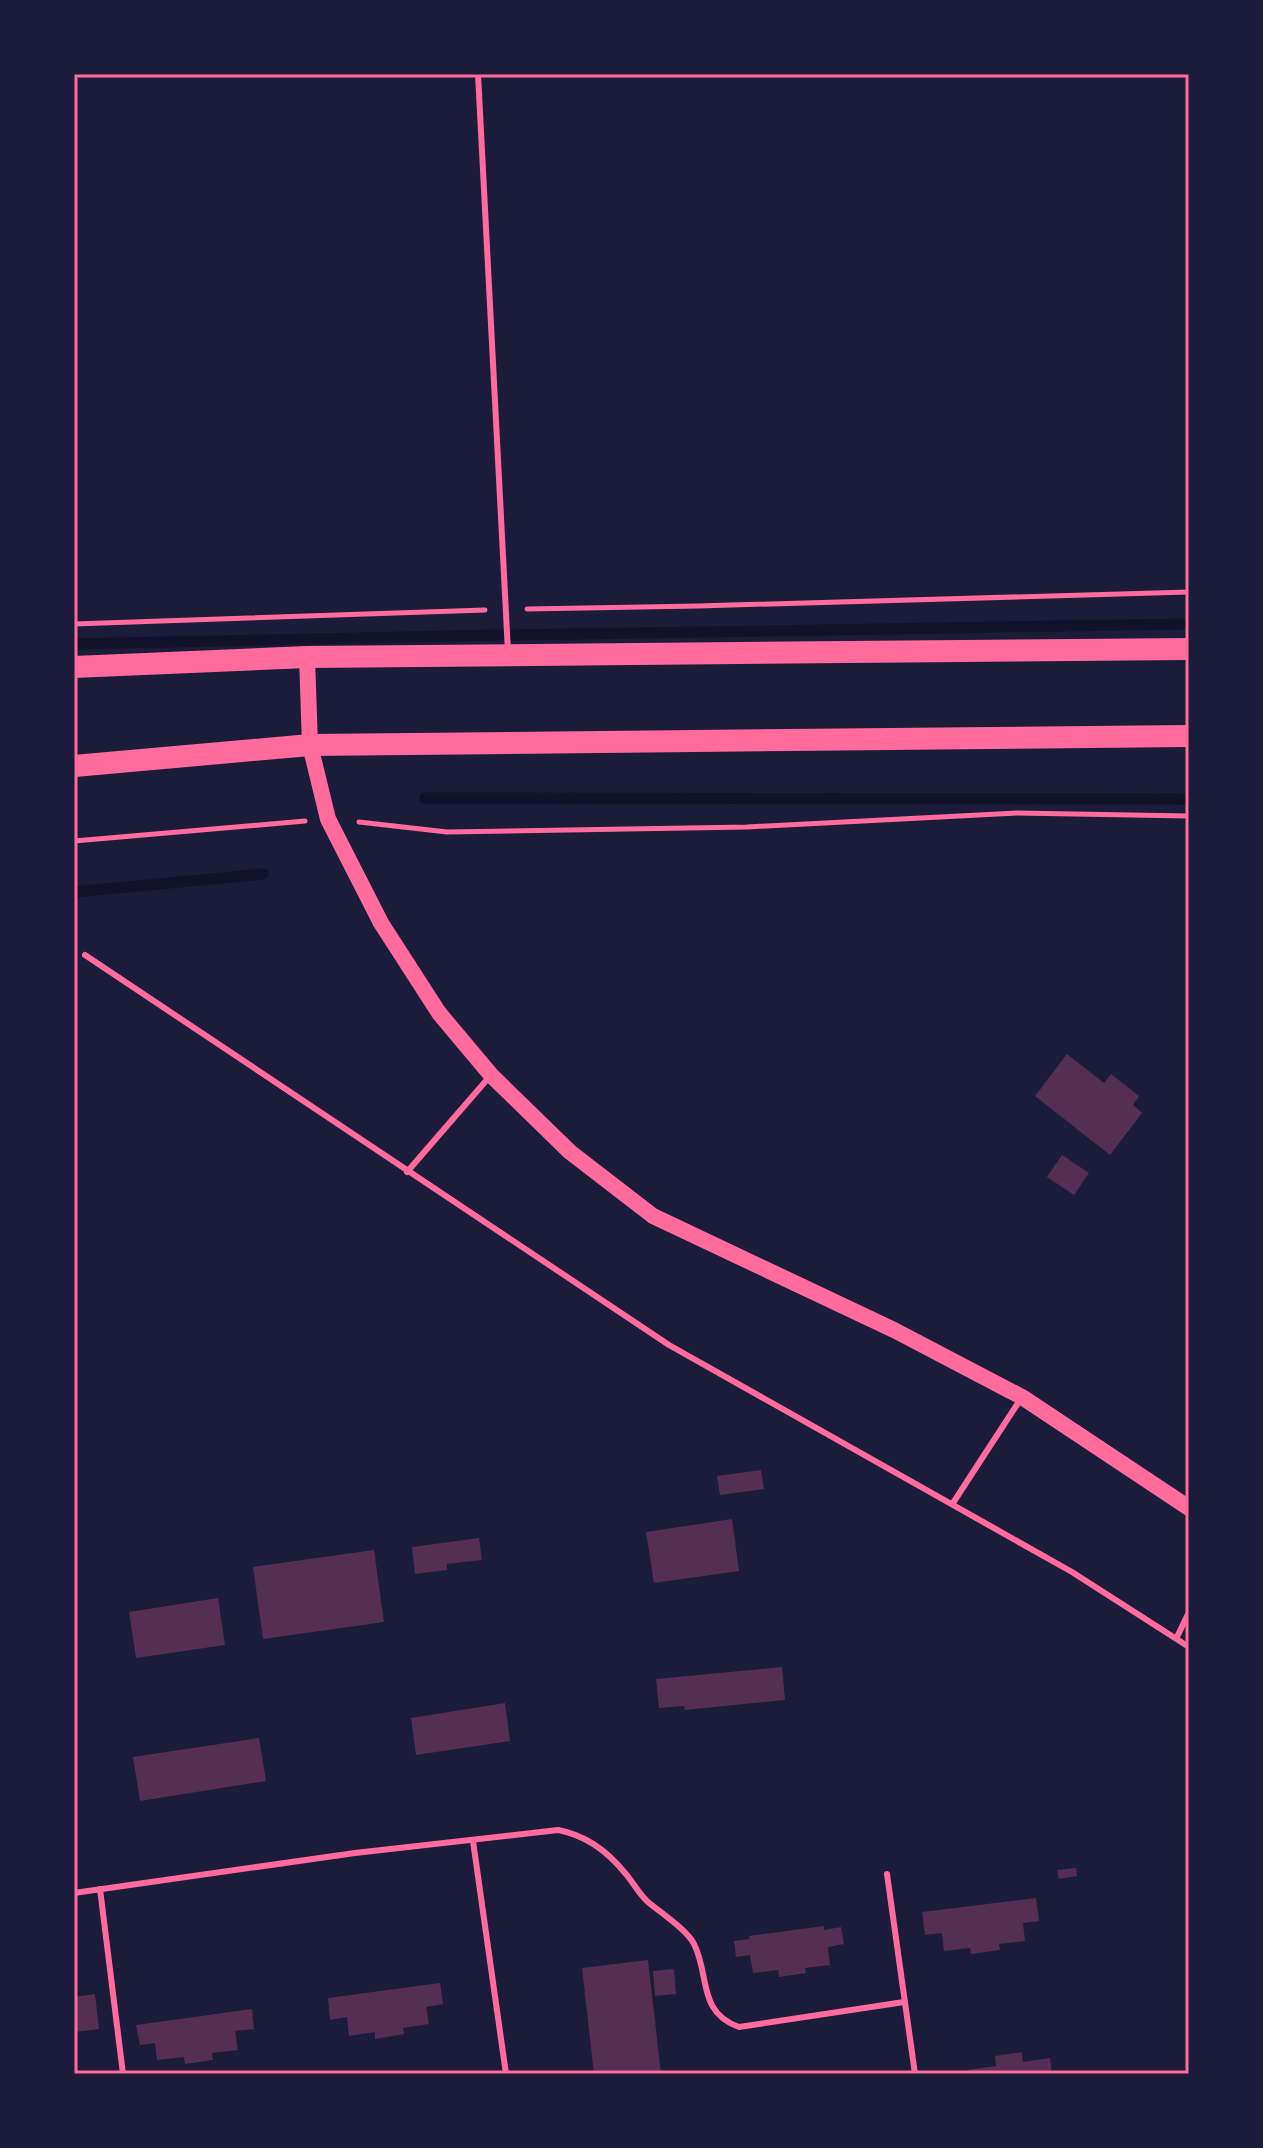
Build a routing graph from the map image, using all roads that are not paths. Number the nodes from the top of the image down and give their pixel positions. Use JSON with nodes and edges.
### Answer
{"nodes":[{"id":1,"x":478,"y":74,"type":"edge"},
{"id":2,"x":1189,"y":649,"type":"edge"},
{"id":3,"x":508,"y":655,"type":"junction"},
{"id":4,"x":307,"y":657,"type":"junction"},
{"id":5,"x":74,"y":667,"type":"edge"},
{"id":6,"x":1189,"y":736,"type":"edge"},
{"id":7,"x":310,"y":745,"type":"junction"},
{"id":8,"x":74,"y":766,"type":"edge"},
{"id":9,"x":85,"y":955,"type":"dead end"},
{"id":10,"x":491,"y":1075,"type":"junction"},
{"id":11,"x":407,"y":1172,"type":"junction"},
{"id":12,"x":1022,"y":1397,"type":"junction"},
{"id":13,"x":953,"y":1503,"type":"junction"},
{"id":14,"x":1189,"y":1508,"type":"edge"},
{"id":15,"x":1189,"y":1612,"type":"edge"},
{"id":16,"x":1177,"y":1637,"type":"junction"},
{"id":17,"x":1189,"y":1647,"type":"edge"},
{"id":18,"x":473,"y":1841,"type":"junction"},
{"id":19,"x":887,"y":1874,"type":"dead end"},
{"id":20,"x":100,"y":1889,"type":"junction"},
{"id":21,"x":74,"y":1893,"type":"edge"},
{"id":22,"x":904,"y":2002,"type":"junction"},
{"id":23,"x":123,"y":2074,"type":"edge"},
{"id":24,"x":506,"y":2074,"type":"edge"},
{"id":25,"x":915,"y":2074,"type":"edge"}],
"edges":[{"from":1,"to":3,"type":"lane"},
{"from":2,"to":3,"type":"highway"},
{"from":3,"to":4,"type":"highway"},
{"from":4,"to":5,"type":"highway"},
{"from":4,"to":7,"type":"main road"},
{"from":6,"to":7,"type":"highway"},
{"from":7,"to":8,"type":"highway"},
{"from":7,"to":10,"type":"main road"},
{"from":9,"to":11,"type":"lane"},
{"from":10,"to":11,"type":"lane"},
{"from":10,"to":12,"type":"main road"},
{"from":11,"to":13,"type":"lane"},
{"from":12,"to":13,"type":"lane"},
{"from":12,"to":14,"type":"main road"},
{"from":13,"to":16,"type":"lane"},
{"from":15,"to":16,"type":"lane"},
{"from":16,"to":17,"type":"lane"},
{"from":18,"to":20,"type":"lane"},
{"from":18,"to":22,"type":"lane"},
{"from":18,"to":24,"type":"lane"},
{"from":19,"to":22,"type":"lane"},
{"from":20,"to":21,"type":"lane"},
{"from":20,"to":23,"type":"lane"},
{"from":22,"to":25,"type":"lane"}]}
